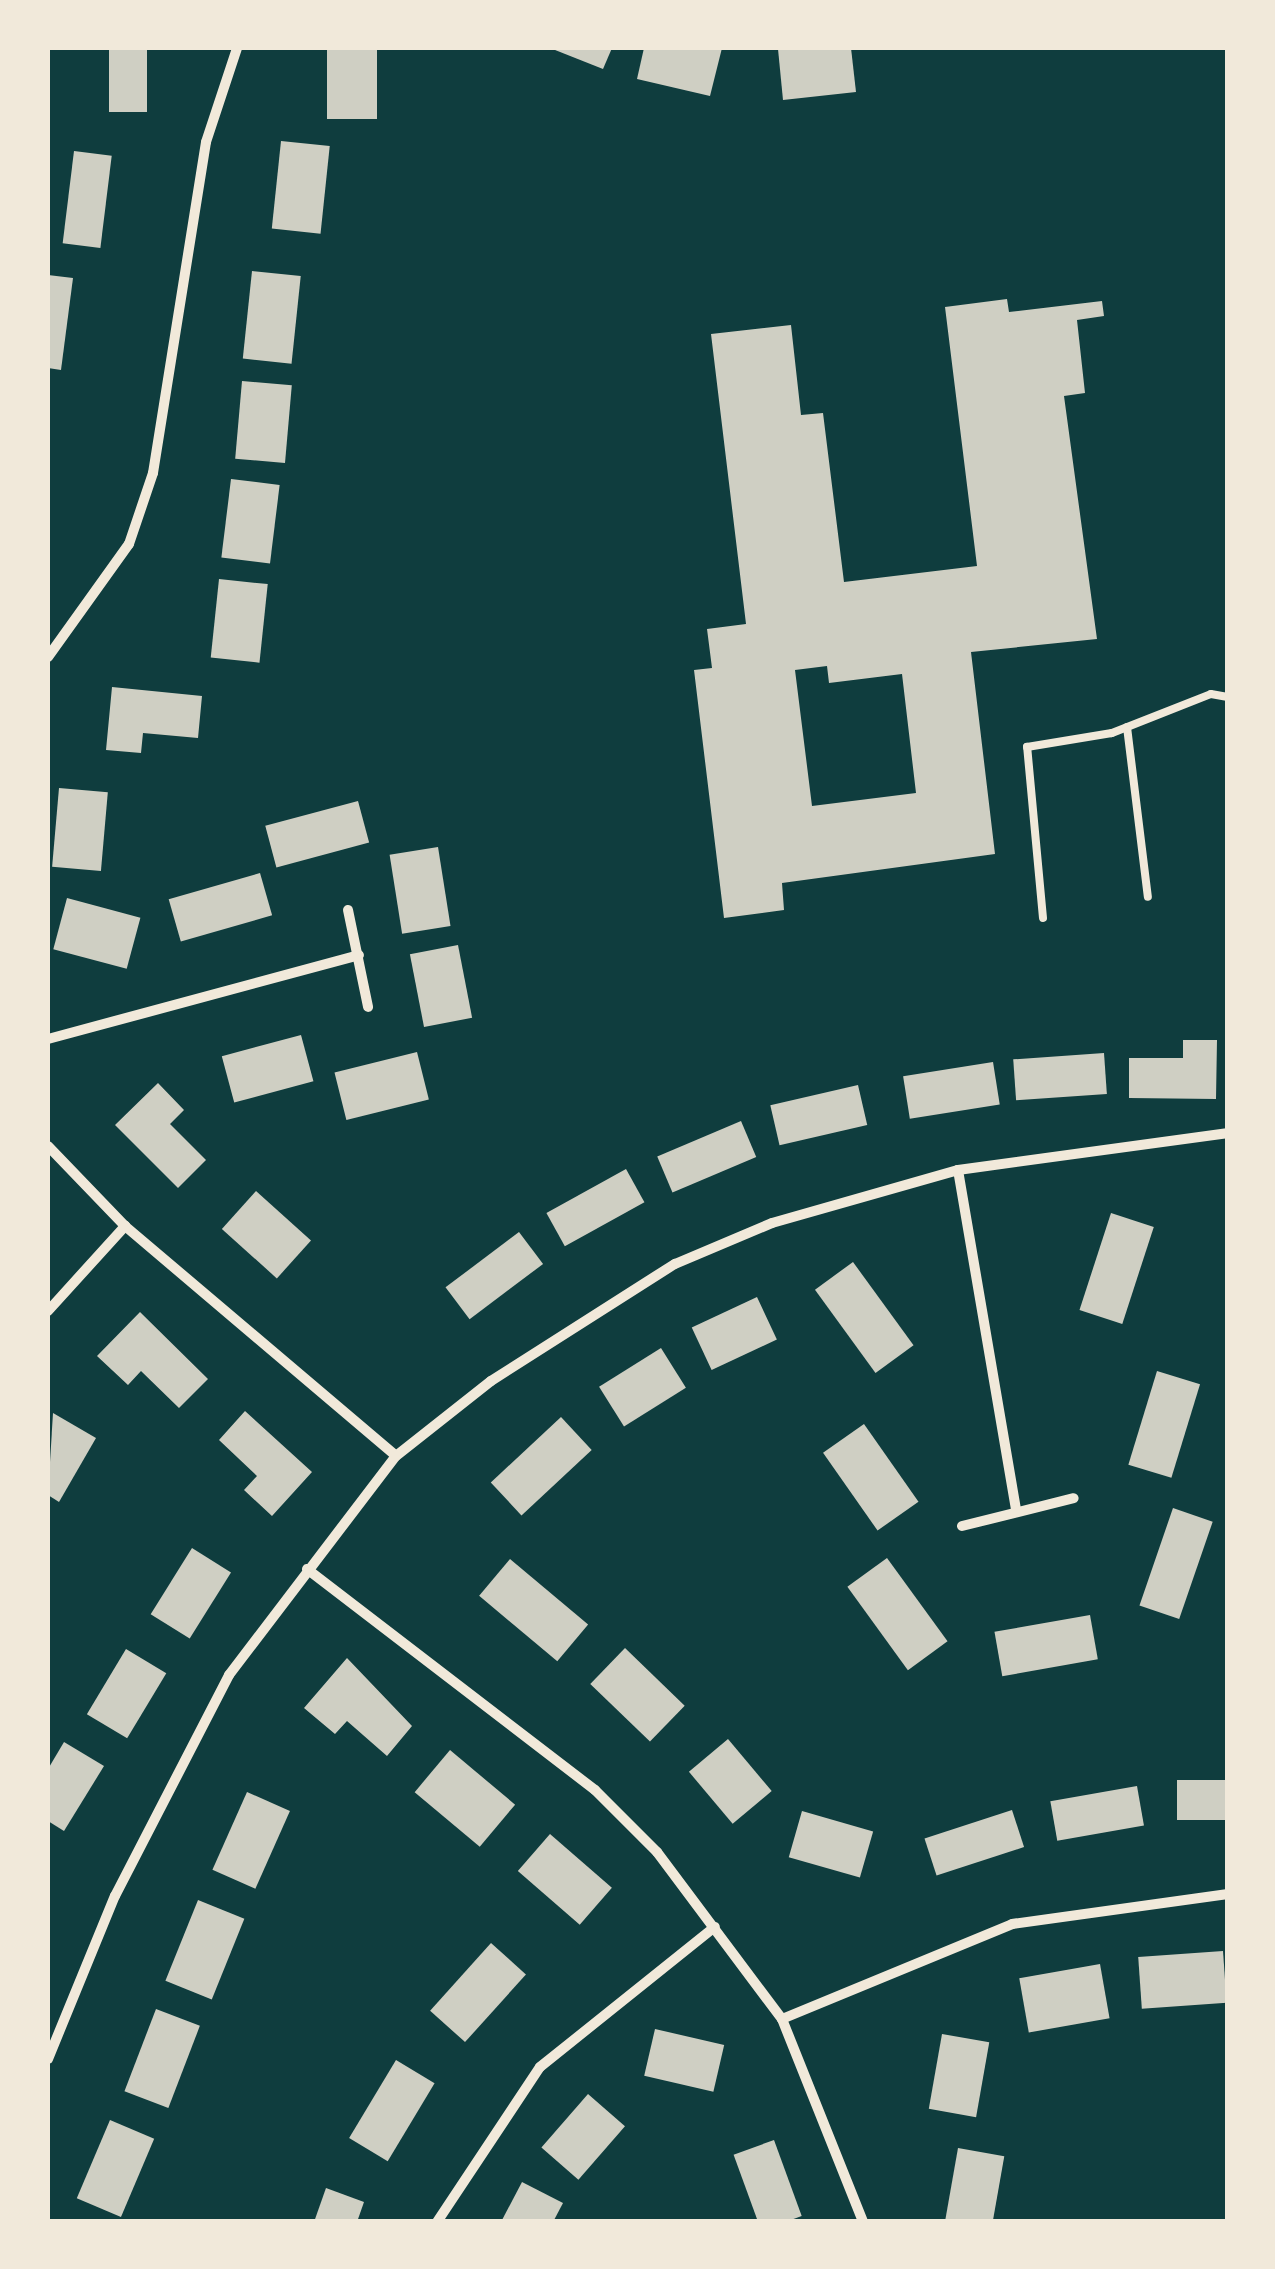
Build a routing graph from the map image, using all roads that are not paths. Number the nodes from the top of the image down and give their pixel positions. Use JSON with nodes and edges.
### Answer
{"nodes":[{"id":1,"x":237,"y":48,"type":"edge"},
{"id":2,"x":48,"y":657,"type":"edge"},
{"id":3,"x":1228,"y":697,"type":"edge"},
{"id":4,"x":1127,"y":727,"type":"junction"},
{"id":5,"x":1148,"y":897,"type":"dead end"},
{"id":6,"x":348,"y":910,"type":"dead end"},
{"id":7,"x":1043,"y":918,"type":"dead end"},
{"id":8,"x":359,"y":955,"type":"junction"},
{"id":9,"x":368,"y":1007,"type":"dead end"},
{"id":10,"x":48,"y":1039,"type":"edge"},
{"id":11,"x":1228,"y":1133,"type":"edge"},
{"id":12,"x":48,"y":1146,"type":"edge"},
{"id":13,"x":958,"y":1170,"type":"junction"},
{"id":14,"x":124,"y":1226,"type":"junction"},
{"id":15,"x":48,"y":1311,"type":"edge"},
{"id":16,"x":396,"y":1456,"type":"junction"},
{"id":17,"x":1074,"y":1498,"type":"dead end"},
{"id":18,"x":1016,"y":1510,"type":"junction"},
{"id":19,"x":962,"y":1526,"type":"dead end"},
{"id":20,"x":307,"y":1570,"type":"junction"},
{"id":21,"x":1228,"y":1894,"type":"edge"},
{"id":22,"x":715,"y":1927,"type":"junction"},
{"id":23,"x":782,"y":2019,"type":"junction"},
{"id":24,"x":48,"y":2058,"type":"edge"},
{"id":25,"x":438,"y":2222,"type":"edge"},
{"id":26,"x":863,"y":2222,"type":"edge"}],
"edges":[{"from":1,"to":2,"type":"street"},
{"from":3,"to":4,"type":"lane"},
{"from":4,"to":5,"type":"lane"},
{"from":4,"to":7,"type":"lane"},
{"from":6,"to":8,"type":"street"},
{"from":8,"to":9,"type":"street"},
{"from":8,"to":10,"type":"street"},
{"from":11,"to":13,"type":"street"},
{"from":12,"to":14,"type":"street"},
{"from":13,"to":16,"type":"street"},
{"from":13,"to":18,"type":"street"},
{"from":14,"to":15,"type":"street"},
{"from":14,"to":16,"type":"street"},
{"from":16,"to":20,"type":"street"},
{"from":17,"to":18,"type":"street"},
{"from":18,"to":19,"type":"street"},
{"from":20,"to":22,"type":"street"},
{"from":20,"to":24,"type":"street"},
{"from":21,"to":23,"type":"street"},
{"from":22,"to":23,"type":"street"},
{"from":22,"to":25,"type":"street"},
{"from":23,"to":26,"type":"street"}]}
